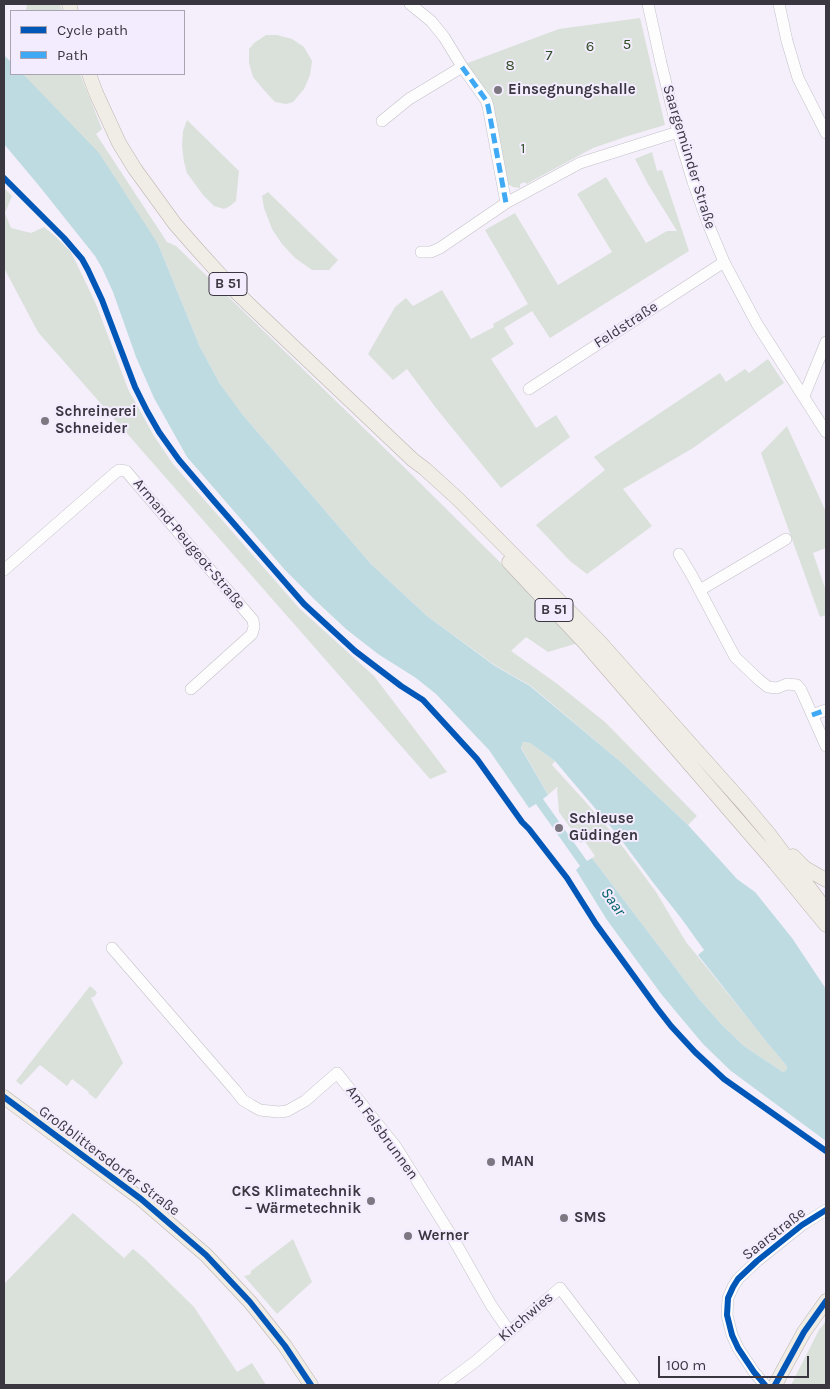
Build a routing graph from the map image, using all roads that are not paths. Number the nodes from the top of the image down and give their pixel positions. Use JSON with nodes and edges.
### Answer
{"nodes":[{"id":1,"x":410,"y":4,"type":"edge"},
{"id":2,"x":648,"y":4,"type":"edge"},
{"id":3,"x":779,"y":4,"type":"edge"},
{"id":4,"x":462,"y":67,"type":"junction"},
{"id":5,"x":89,"y":75,"type":"edge"},
{"id":6,"x":382,"y":121,"type":"dead end"},
{"id":7,"x":678,"y":132,"type":"junction"},
{"id":8,"x":826,"y":133,"type":"edge"},
{"id":9,"x":506,"y":203,"type":"junction"},
{"id":10,"x":421,"y":252,"type":"dead end"},
{"id":11,"x":724,"y":262,"type":"junction"},
{"id":12,"x":826,"y":342,"type":"edge"},
{"id":13,"x":529,"y":389,"type":"dead end"},
{"id":14,"x":804,"y":396,"type":"junction"},
{"id":15,"x":826,"y":432,"type":"edge"},
{"id":16,"x":413,"y":460,"type":"junction"},
{"id":17,"x":786,"y":539,"type":"dead end"},
{"id":18,"x":679,"y":554,"type":"dead end"},
{"id":19,"x":4,"y":570,"type":"edge"},
{"id":20,"x":700,"y":590,"type":"junction"},
{"id":21,"x":191,"y":688,"type":"dead end"},
{"id":22,"x":826,"y":710,"type":"edge"},
{"id":23,"x":812,"y":715,"type":"junction"},
{"id":24,"x":826,"y":746,"type":"edge"},
{"id":25,"x":769,"y":834,"type":"junction"},
{"id":26,"x":775,"y":863,"type":"junction"},
{"id":27,"x":826,"y":880,"type":"edge"},
{"id":28,"x":809,"y":888,"type":"junction"},
{"id":29,"x":826,"y":894,"type":"edge"},
{"id":30,"x":826,"y":910,"type":"edge"},
{"id":31,"x":826,"y":925,"type":"edge"},
{"id":32,"x":112,"y":948,"type":"dead end"},
{"id":33,"x":5,"y":1100,"type":"edge"},
{"id":34,"x":826,"y":1210,"type":"edge"},
{"id":35,"x":826,"y":1301,"type":"edge"},
{"id":36,"x":509,"y":1331,"type":"junction"},
{"id":37,"x":311,"y":1385,"type":"edge"},
{"id":38,"x":444,"y":1385,"type":"edge"},
{"id":39,"x":634,"y":1385,"type":"edge"},
{"id":40,"x":765,"y":1385,"type":"edge"},
{"id":41,"x":775,"y":1385,"type":"edge"}],
"edges":[{"from":1,"to":4,"type":"street"},
{"from":2,"to":7,"type":"street","name":"Saargemünder Straße"},
{"from":3,"to":8,"type":"street"},
{"from":4,"to":6,"type":"street"},
{"from":4,"to":9,"type":"street"},
{"from":5,"to":16,"type":"main road","number":"B 51"},
{"from":7,"to":9,"type":"street"},
{"from":7,"to":11,"type":"street","name":"Saargemünder Straße"},
{"from":9,"to":10,"type":"street"},
{"from":11,"to":13,"type":"street","name":"Feldstraße"},
{"from":11,"to":14,"type":"street","name":"Saargemünder Straße"},
{"from":12,"to":14,"type":"street"},
{"from":14,"to":15,"type":"street","name":"Saargemünder Straße"},
{"from":16,"to":25,"type":"main road","number":"B 51"},
{"from":16,"to":26,"type":"main road","number":"B 51"},
{"from":17,"to":20,"type":"street"},
{"from":18,"to":20,"type":"street"},
{"from":19,"to":21,"type":"street","name":"Armand-Peugeot-Straße"},
{"from":20,"to":23,"type":"street"},
{"from":22,"to":23,"type":"street"},
{"from":23,"to":24,"type":"street"},
{"from":25,"to":27,"type":"main road"},
{"from":25,"to":28,"type":"main road","number":"B 51"},
{"from":26,"to":28,"type":"main road"},
{"from":26,"to":31,"type":"main road","number":"B 51"},
{"from":28,"to":29,"type":"main road"},
{"from":28,"to":30,"type":"main road","number":"B 51"},
{"from":32,"to":36,"type":"street","name":"Am Felsbrunnen"},
{"from":33,"to":37,"type":"main road","name":"Großblittersdorfer Straße"},
{"from":34,"to":40,"type":"street","name":"Saarstraße"},
{"from":35,"to":41,"type":"main road"},
{"from":36,"to":38,"type":"street","name":"Kirchwies"},
{"from":36,"to":39,"type":"street","name":"Kirchwies"}]}
